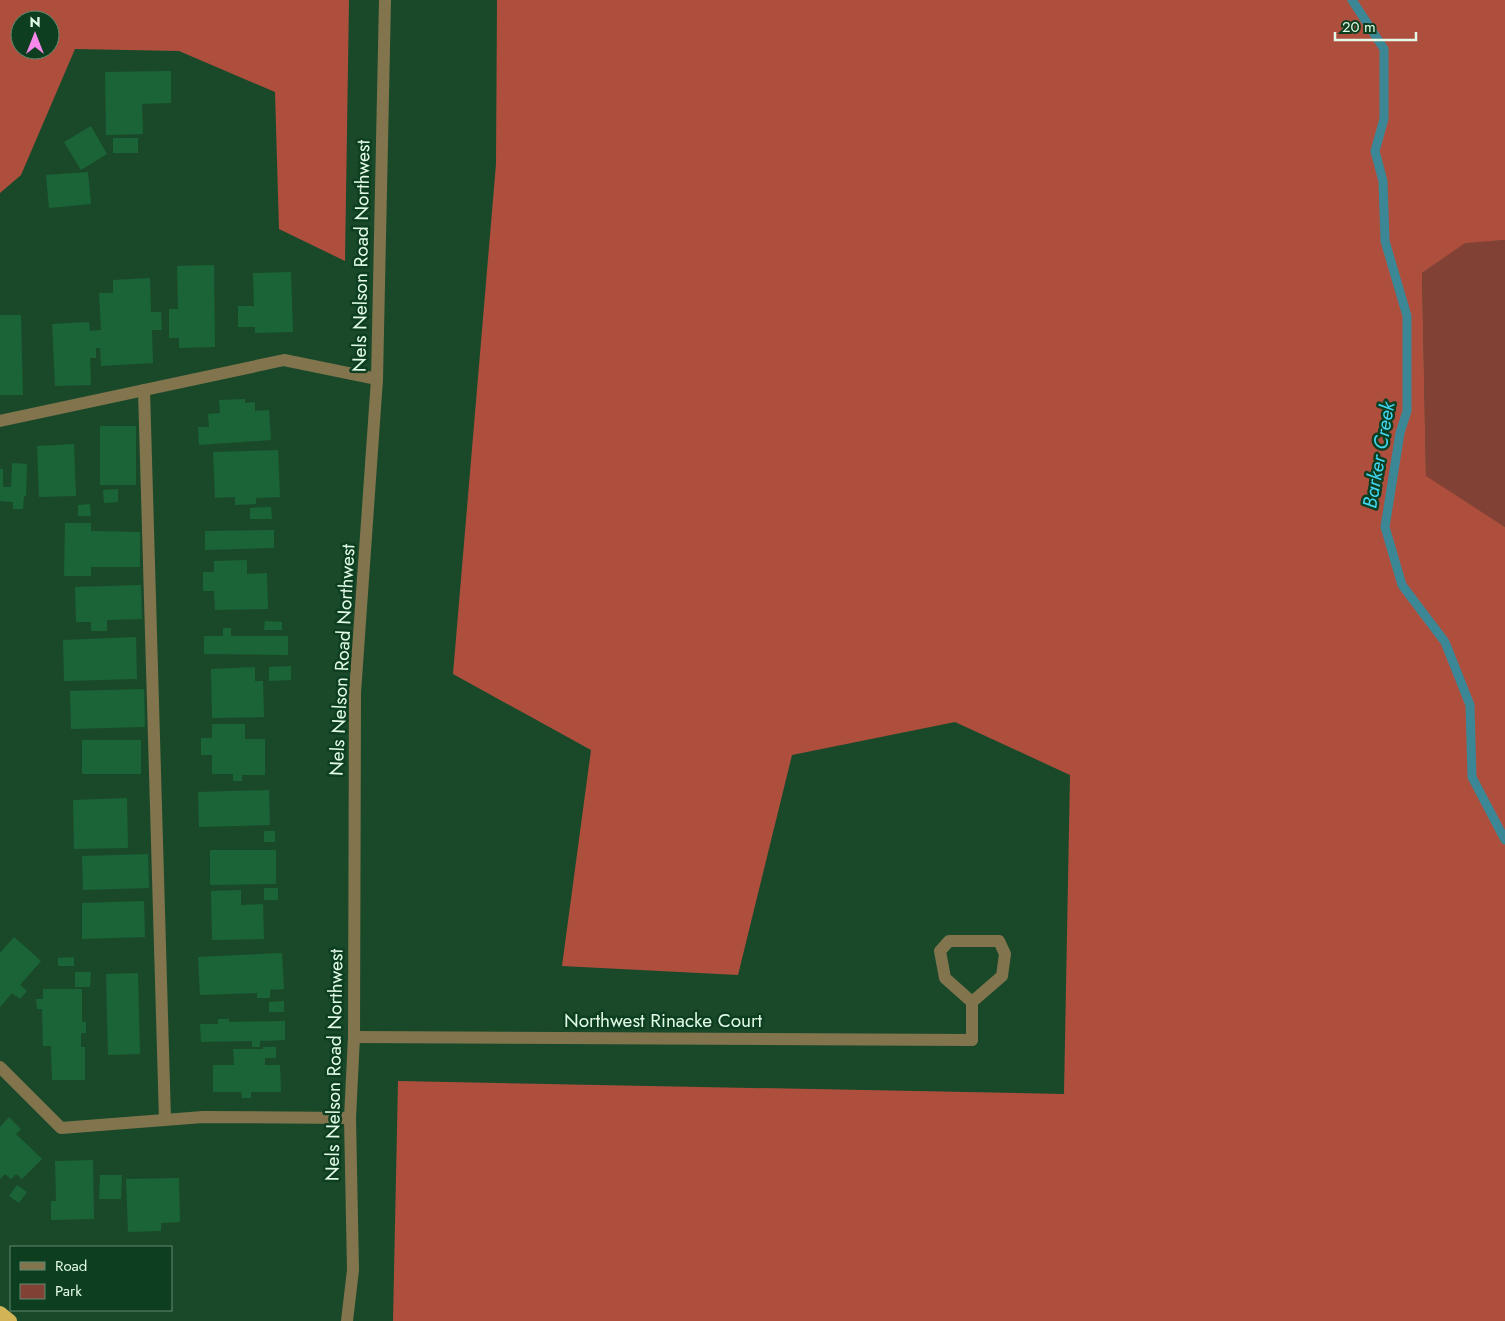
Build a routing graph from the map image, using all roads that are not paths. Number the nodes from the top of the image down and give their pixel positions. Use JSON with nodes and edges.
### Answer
{"nodes":[{"id":1,"x":385,"y":0,"type":"edge"},
{"id":2,"x":377,"y":379,"type":"junction"},
{"id":3,"x":144,"y":390,"type":"junction"},
{"id":4,"x":0,"y":421,"type":"edge"},
{"id":5,"x":972,"y":1002,"type":"junction"},
{"id":6,"x":354,"y":1037,"type":"junction"},
{"id":7,"x":0,"y":1067,"type":"edge"},
{"id":8,"x":350,"y":1118,"type":"junction"},
{"id":9,"x":165,"y":1120,"type":"junction"},
{"id":10,"x":0,"y":1313,"type":"edge"},
{"id":11,"x":10,"y":1321,"type":"edge"},
{"id":12,"x":347,"y":1321,"type":"edge"}],
"edges":[{"from":1,"to":2,"type":"street","name":"Nels Nelson Road Northwest"},
{"from":2,"to":3,"type":"street"},
{"from":2,"to":6,"type":"street","name":"Nels Nelson Road Northwest"},
{"from":3,"to":4,"type":"street"},
{"from":3,"to":9,"type":"street"},
{"from":5,"to":5,"type":"street"},
{"from":5,"to":6,"type":"street","name":"Northwest Rinacke Court"},
{"from":6,"to":8,"type":"street","name":"Nels Nelson Road Northwest"},
{"from":7,"to":9,"type":"street"},
{"from":8,"to":9,"type":"street"},
{"from":8,"to":12,"type":"street","name":"Nels Nelson Road Northwest"},
{"from":10,"to":11,"type":"highway"}]}
